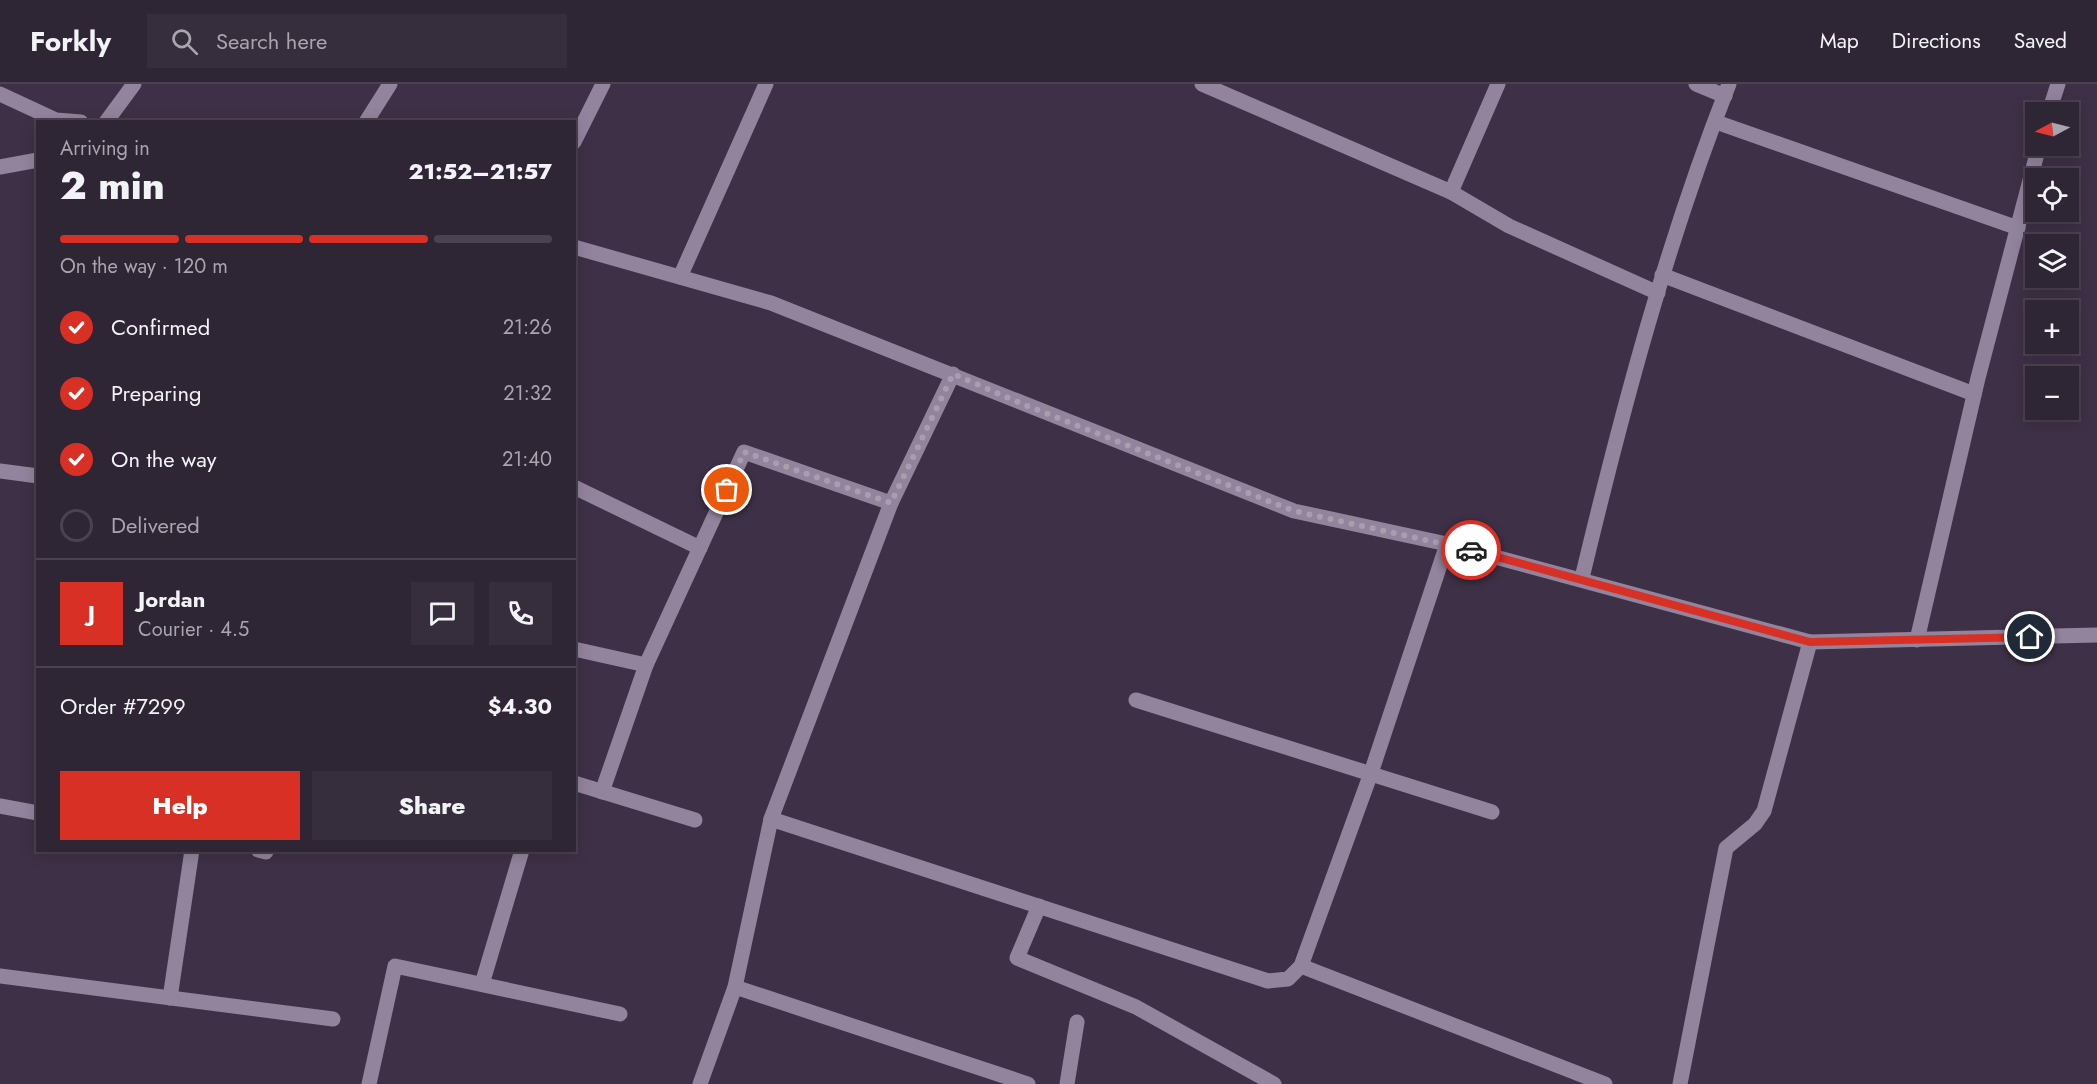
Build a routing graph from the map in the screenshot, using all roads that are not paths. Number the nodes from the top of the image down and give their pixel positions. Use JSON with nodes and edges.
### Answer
{"nodes":[{"id":1,"x":134,"y":84,"type":"edge"},
{"id":2,"x":390,"y":84,"type":"edge"},
{"id":3,"x":603,"y":84,"type":"edge"},
{"id":4,"x":766,"y":84,"type":"edge"},
{"id":5,"x":1202,"y":84,"type":"edge"},
{"id":6,"x":1498,"y":84,"type":"edge"},
{"id":7,"x":1696,"y":84,"type":"edge"},
{"id":8,"x":2058,"y":84,"type":"edge"},
{"id":9,"x":1727,"y":90,"type":"edge"},
{"id":10,"x":0,"y":94,"type":"edge"},
{"id":11,"x":2052,"y":102,"type":"edge"},
{"id":12,"x":56,"y":120,"type":"edge"},
{"id":13,"x":107,"y":120,"type":"edge"},
{"id":14,"x":367,"y":120,"type":"edge"},
{"id":15,"x":1716,"y":122,"type":"junction"},
{"id":16,"x":576,"y":138,"type":"edge"},
{"id":17,"x":2036,"y":156,"type":"edge"},
{"id":18,"x":36,"y":160,"type":"edge"},
{"id":19,"x":0,"y":167,"type":"edge"},
{"id":20,"x":1450,"y":192,"type":"junction"},
{"id":21,"x":2018,"y":228,"type":"junction"},
{"id":22,"x":576,"y":248,"type":"edge"},
{"id":23,"x":1662,"y":275,"type":"junction"},
{"id":24,"x":680,"y":277,"type":"junction"},
{"id":25,"x":1658,"y":293,"type":"junction"},
{"id":26,"x":953,"y":374,"type":"junction"},
{"id":27,"x":1974,"y":394,"type":"junction"},
{"id":28,"x":0,"y":471,"type":"edge"},
{"id":29,"x":36,"y":476,"type":"edge"},
{"id":30,"x":576,"y":488,"type":"edge"},
{"id":31,"x":891,"y":503,"type":"junction"},
{"id":32,"x":1447,"y":544,"type":"junction"},
{"id":33,"x":700,"y":548,"type":"junction"},
{"id":34,"x":1582,"y":578,"type":"junction"},
{"id":35,"x":2097,"y":635,"type":"edge"},
{"id":36,"x":1917,"y":640,"type":"junction"},
{"id":37,"x":1810,"y":642,"type":"junction"},
{"id":38,"x":576,"y":649,"type":"edge"},
{"id":39,"x":646,"y":665,"type":"junction"},
{"id":40,"x":1136,"y":700,"type":"dead end"},
{"id":41,"x":1371,"y":773,"type":"junction"},
{"id":42,"x":576,"y":784,"type":"edge"},
{"id":43,"x":602,"y":792,"type":"junction"},
{"id":44,"x":0,"y":806,"type":"edge"},
{"id":45,"x":1492,"y":812,"type":"dead end"},
{"id":46,"x":36,"y":813,"type":"edge"},
{"id":47,"x":771,"y":819,"type":"junction"},
{"id":48,"x":695,"y":820,"type":"dead end"},
{"id":49,"x":192,"y":852,"type":"edge"},
{"id":50,"x":521,"y":852,"type":"edge"},
{"id":51,"x":1039,"y":906,"type":"junction"},
{"id":52,"x":1301,"y":966,"type":"junction"},
{"id":53,"x":0,"y":976,"type":"edge"},
{"id":54,"x":482,"y":984,"type":"junction"},
{"id":55,"x":735,"y":987,"type":"junction"},
{"id":56,"x":170,"y":998,"type":"junction"},
{"id":57,"x":620,"y":1014,"type":"dead end"},
{"id":58,"x":333,"y":1019,"type":"dead end"},
{"id":59,"x":1077,"y":1022,"type":"dead end"},
{"id":60,"x":369,"y":1084,"type":"edge"},
{"id":61,"x":700,"y":1084,"type":"edge"},
{"id":62,"x":1029,"y":1084,"type":"edge"},
{"id":63,"x":1067,"y":1084,"type":"edge"},
{"id":64,"x":1274,"y":1084,"type":"edge"},
{"id":65,"x":1605,"y":1084,"type":"edge"},
{"id":66,"x":1680,"y":1084,"type":"edge"}],
"edges":[{"from":1,"to":13,"type":"street"},
{"from":2,"to":14,"type":"street"},
{"from":3,"to":16,"type":"street"},
{"from":4,"to":24,"type":"street"},
{"from":5,"to":20,"type":"street"},
{"from":6,"to":20,"type":"street"},
{"from":7,"to":9,"type":"street"},
{"from":8,"to":11,"type":"street"},
{"from":9,"to":15,"type":"street"},
{"from":10,"to":12,"type":"street"},
{"from":15,"to":21,"type":"street"},
{"from":15,"to":23,"type":"street"},
{"from":17,"to":21,"type":"street"},
{"from":18,"to":19,"type":"street"},
{"from":20,"to":25,"type":"street"},
{"from":21,"to":27,"type":"street"},
{"from":22,"to":24,"type":"street"},
{"from":23,"to":25,"type":"street"},
{"from":23,"to":27,"type":"street"},
{"from":24,"to":26,"type":"street"},
{"from":25,"to":34,"type":"street"},
{"from":26,"to":31,"type":"street"},
{"from":26,"to":32,"type":"street"},
{"from":27,"to":36,"type":"street"},
{"from":28,"to":29,"type":"street"},
{"from":30,"to":33,"type":"street"},
{"from":31,"to":33,"type":"street"},
{"from":31,"to":47,"type":"street"},
{"from":32,"to":34,"type":"street"},
{"from":32,"to":41,"type":"street"},
{"from":33,"to":39,"type":"street"},
{"from":34,"to":37,"type":"street"},
{"from":35,"to":36,"type":"street"},
{"from":36,"to":37,"type":"street"},
{"from":37,"to":66,"type":"street"},
{"from":38,"to":39,"type":"street"},
{"from":39,"to":43,"type":"street"},
{"from":40,"to":41,"type":"street"},
{"from":41,"to":45,"type":"street"},
{"from":41,"to":52,"type":"street"},
{"from":42,"to":43,"type":"street"},
{"from":43,"to":48,"type":"street"},
{"from":44,"to":46,"type":"street"},
{"from":47,"to":51,"type":"street"},
{"from":47,"to":55,"type":"street"},
{"from":49,"to":56,"type":"street"},
{"from":50,"to":54,"type":"street"},
{"from":51,"to":52,"type":"street"},
{"from":51,"to":64,"type":"street"},
{"from":52,"to":65,"type":"street"},
{"from":53,"to":56,"type":"street"},
{"from":54,"to":57,"type":"street"},
{"from":54,"to":60,"type":"street"},
{"from":55,"to":61,"type":"street"},
{"from":55,"to":62,"type":"street"},
{"from":56,"to":58,"type":"street"},
{"from":59,"to":63,"type":"street"}]}
